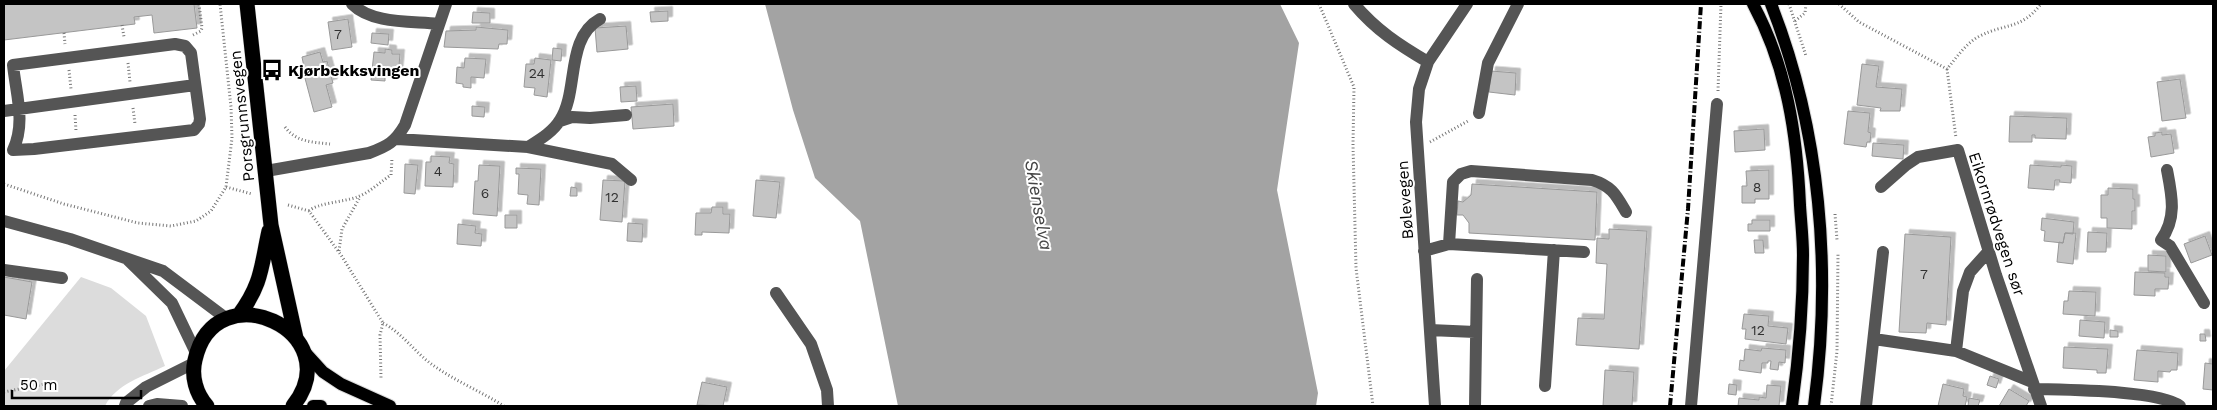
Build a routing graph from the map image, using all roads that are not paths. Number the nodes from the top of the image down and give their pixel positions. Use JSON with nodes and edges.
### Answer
{"nodes":[{"id":1,"x":247,"y":4,"type":"edge"},
{"id":2,"x":352,"y":4,"type":"edge"},
{"id":3,"x":446,"y":4,"type":"edge"},
{"id":4,"x":1354,"y":4,"type":"edge"},
{"id":5,"x":1467,"y":4,"type":"edge"},
{"id":6,"x":1518,"y":4,"type":"edge"},
{"id":7,"x":1753,"y":4,"type":"edge"},
{"id":8,"x":1771,"y":4,"type":"edge"},
{"id":9,"x":600,"y":19,"type":"dead end"},
{"id":10,"x":438,"y":24,"type":"junction"},
{"id":11,"x":1428,"y":62,"type":"junction"},
{"id":12,"x":8,"y":66,"type":"edge"},
{"id":13,"x":195,"y":85,"type":"junction"},
{"id":14,"x":1717,"y":104,"type":"road end"},
{"id":15,"x":19,"y":110,"type":"junction"},
{"id":16,"x":4,"y":111,"type":"edge"},
{"id":17,"x":1479,"y":113,"type":"road end"},
{"id":18,"x":626,"y":115,"type":"dead end"},
{"id":19,"x":560,"y":121,"type":"junction"},
{"id":20,"x":397,"y":139,"type":"junction"},
{"id":21,"x":528,"y":147,"type":"junction"},
{"id":22,"x":2167,"y":170,"type":"dead end"},
{"id":23,"x":266,"y":171,"type":"junction"},
{"id":24,"x":631,"y":180,"type":"dead end"},
{"id":25,"x":1881,"y":187,"type":"dead end"},
{"id":26,"x":1626,"y":212,"type":"dead end"},
{"id":27,"x":4,"y":221,"type":"edge"},
{"id":28,"x":271,"y":225,"type":"junction"},
{"id":29,"x":1450,"y":244,"type":"junction"},
{"id":30,"x":1554,"y":250,"type":"junction"},
{"id":31,"x":1424,"y":251,"type":"junction"},
{"id":32,"x":1584,"y":252,"type":"dead end"},
{"id":33,"x":1884,"y":252,"type":"dead end"},
{"id":34,"x":1988,"y":252,"type":"junction"},
{"id":35,"x":123,"y":256,"type":"junction"},
{"id":36,"x":4,"y":270,"type":"edge"},
{"id":37,"x":62,"y":278,"type":"dead end"},
{"id":38,"x":1477,"y":279,"type":"dead end"},
{"id":39,"x":776,"y":293,"type":"dead end"},
{"id":40,"x":2204,"y":303,"type":"dead end"},
{"id":41,"x":233,"y":317,"type":"junction"},
{"id":42,"x":1430,"y":330,"type":"junction"},
{"id":43,"x":1475,"y":332,"type":"junction"},
{"id":44,"x":1874,"y":339,"type":"junction"},
{"id":45,"x":299,"y":344,"type":"junction"},
{"id":46,"x":1956,"y":351,"type":"junction"},
{"id":47,"x":195,"y":358,"type":"junction"},
{"id":48,"x":1545,"y":386,"type":"dead end"},
{"id":49,"x":2033,"y":386,"type":"junction"},
{"id":50,"x":125,"y":406,"type":"edge"},
{"id":51,"x":149,"y":406,"type":"edge"},
{"id":52,"x":182,"y":406,"type":"edge"},
{"id":53,"x":207,"y":406,"type":"edge"},
{"id":54,"x":293,"y":406,"type":"edge"},
{"id":55,"x":313,"y":406,"type":"edge"},
{"id":56,"x":321,"y":406,"type":"edge"},
{"id":57,"x":390,"y":406,"type":"edge"},
{"id":58,"x":828,"y":406,"type":"edge"},
{"id":59,"x":1435,"y":406,"type":"edge"},
{"id":60,"x":1476,"y":406,"type":"edge"},
{"id":61,"x":1691,"y":406,"type":"edge"},
{"id":62,"x":1792,"y":406,"type":"edge"},
{"id":63,"x":1814,"y":406,"type":"edge"},
{"id":64,"x":1866,"y":406,"type":"edge"},
{"id":65,"x":2041,"y":406,"type":"edge"},
{"id":66,"x":2180,"y":406,"type":"edge"}],
"edges":[{"from":1,"to":23,"type":"highway","name":"Porsgrunnsvegen"},
{"from":2,"to":10,"type":"street"},
{"from":3,"to":10,"type":"street"},
{"from":4,"to":11,"type":"street"},
{"from":5,"to":11,"type":"street","name":"Bølevegen"},
{"from":6,"to":17,"type":"street"},
{"from":7,"to":62,"type":"main road"},
{"from":8,"to":63,"type":"main road"},
{"from":9,"to":19,"type":"street"},
{"from":10,"to":20,"type":"street"},
{"from":11,"to":31,"type":"street","name":"Bølevegen"},
{"from":12,"to":13,"type":"street"},
{"from":12,"to":15,"type":"street"},
{"from":13,"to":15,"type":"street"},
{"from":13,"to":15,"type":"street"},
{"from":14,"to":61,"type":"street"},
{"from":15,"to":16,"type":"street"},
{"from":18,"to":19,"type":"street"},
{"from":19,"to":21,"type":"street"},
{"from":20,"to":21,"type":"street"},
{"from":20,"to":23,"type":"street"},
{"from":21,"to":24,"type":"street"},
{"from":22,"to":40,"type":"street"},
{"from":23,"to":28,"type":"highway","name":"Porsgrunnsvegen"},
{"from":25,"to":34,"type":"street","name":"Eikornrødvegen sør"},
{"from":26,"to":29,"type":"street"},
{"from":27,"to":35,"type":"street"},
{"from":28,"to":41,"type":"highway","name":"Porsgrunnsvegen"},
{"from":28,"to":45,"type":"highway","name":"Porsgrunnsvegen"},
{"from":29,"to":30,"type":"street"},
{"from":29,"to":31,"type":"street"},
{"from":30,"to":32,"type":"street"},
{"from":30,"to":48,"type":"street"},
{"from":31,"to":42,"type":"street","name":"Bølevegen"},
{"from":33,"to":44,"type":"street"},
{"from":34,"to":46,"type":"street"},
{"from":34,"to":49,"type":"street","name":"Eikornrødvegen sør"},
{"from":35,"to":41,"type":"street"},
{"from":35,"to":47,"type":"street"},
{"from":36,"to":37,"type":"street"},
{"from":38,"to":43,"type":"street"},
{"from":39,"to":58,"type":"street"},
{"from":41,"to":45,"type":"highway"},
{"from":41,"to":47,"type":"highway","name":"Porsgrunnsvegen"},
{"from":42,"to":43,"type":"street"},
{"from":42,"to":59,"type":"street","name":"Bølevegen"},
{"from":43,"to":60,"type":"street"},
{"from":44,"to":46,"type":"street"},
{"from":44,"to":64,"type":"street"},
{"from":45,"to":54,"type":"highway","name":"Porsgrunnsvegen"},
{"from":45,"to":57,"type":"main road"},
{"from":46,"to":49,"type":"street"},
{"from":47,"to":50,"type":"street"},
{"from":47,"to":53,"type":"highway"},
{"from":49,"to":65,"type":"street","name":"Eikornrødvegen sør"},
{"from":49,"to":66,"type":"street"},
{"from":51,"to":52,"type":"street"},
{"from":55,"to":56,"type":"main road"}]}
